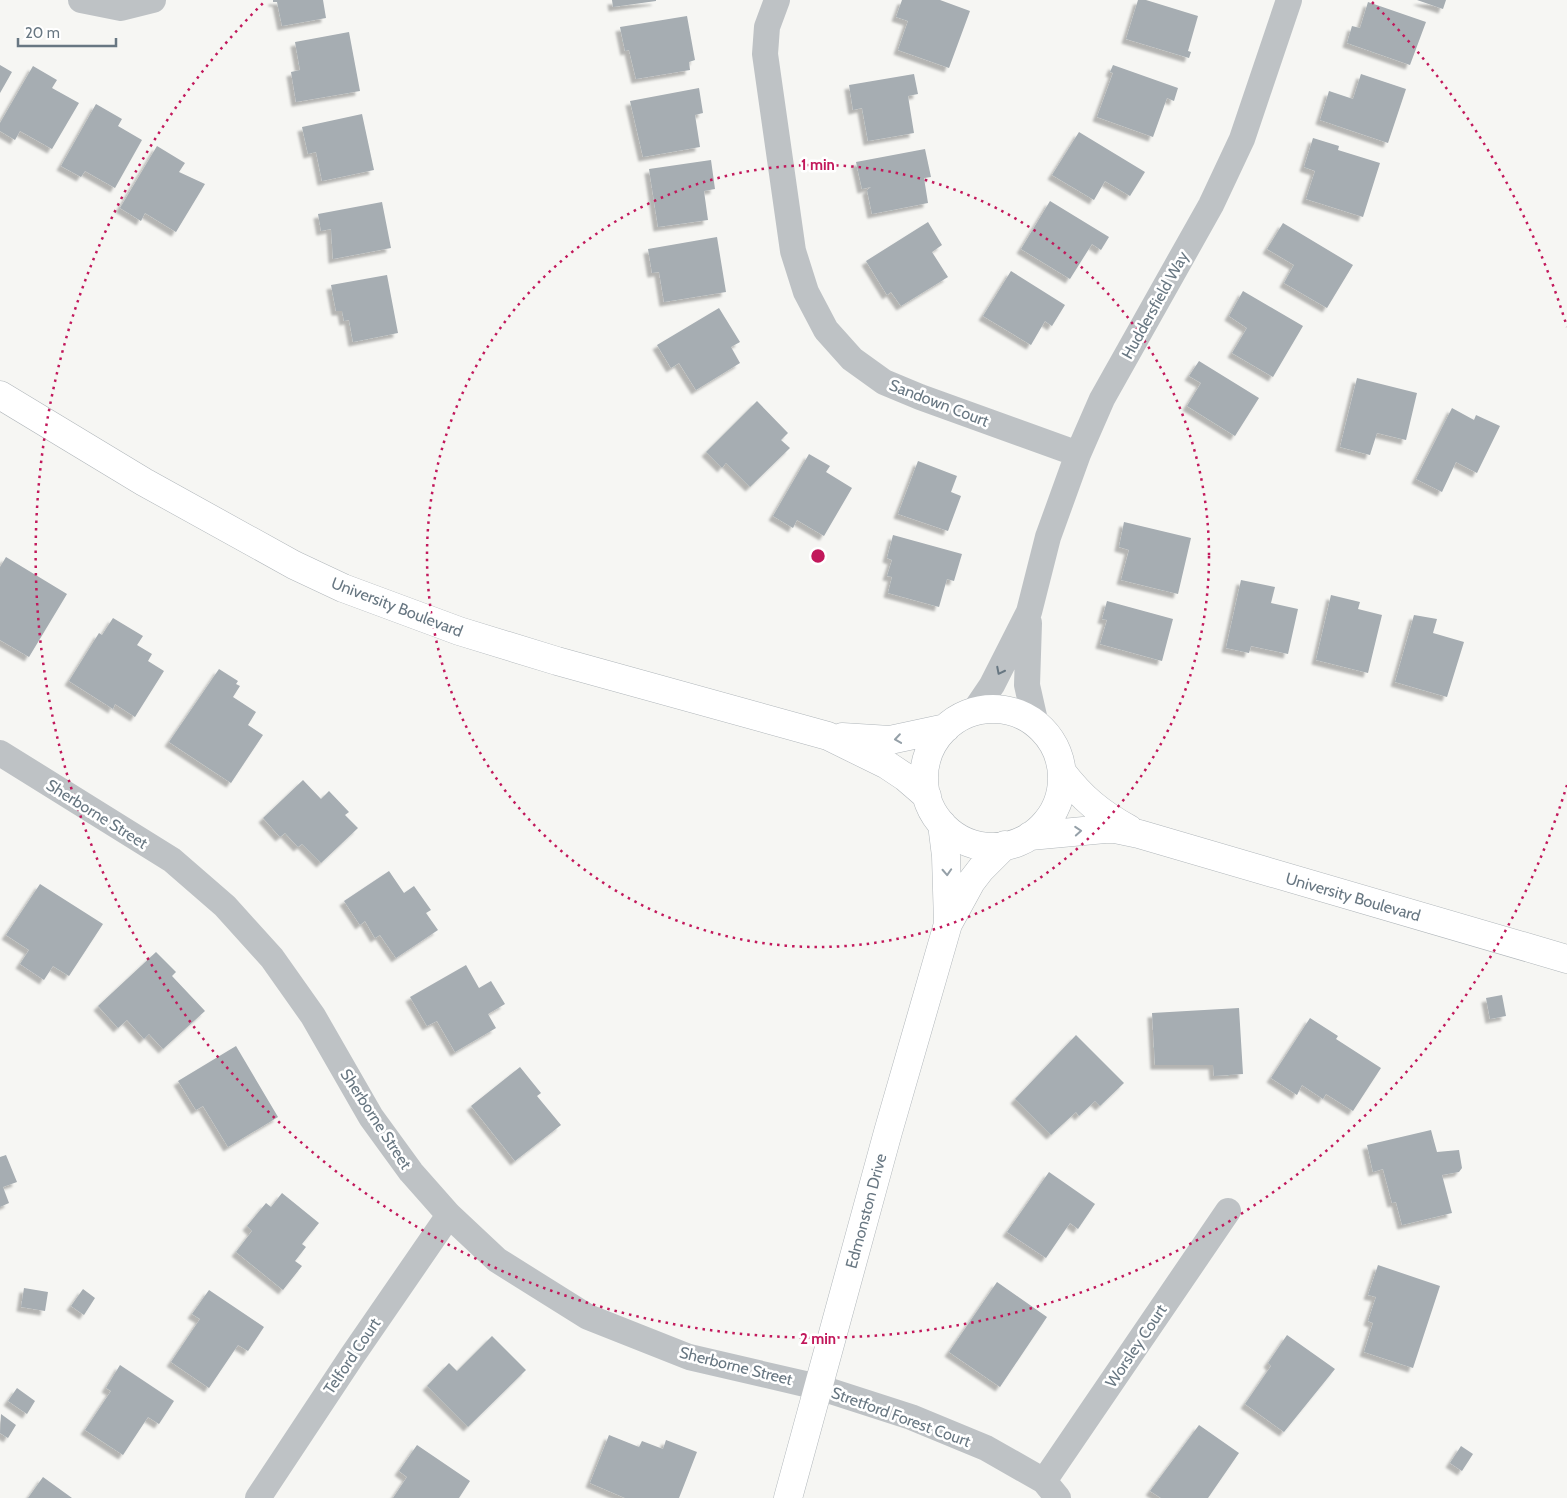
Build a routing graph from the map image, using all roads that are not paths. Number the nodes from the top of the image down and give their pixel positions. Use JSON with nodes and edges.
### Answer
{"nodes":[{"id":1,"x":82,"y":0,"type":"edge"},
{"id":2,"x":154,"y":0,"type":"edge"},
{"id":3,"x":777,"y":0,"type":"edge"},
{"id":4,"x":1289,"y":0,"type":"edge"},
{"id":5,"x":0,"y":395,"type":"edge"},
{"id":6,"x":1078,"y":454,"type":"junction"},
{"id":7,"x":1029,"y":612,"type":"junction"},
{"id":8,"x":973,"y":713,"type":"junction"},
{"id":9,"x":1036,"y":725,"type":"junction"},
{"id":10,"x":946,"y":728,"type":"junction"},
{"id":11,"x":828,"y":736,"type":"junction"},
{"id":12,"x":0,"y":753,"type":"edge"},
{"id":13,"x":1062,"y":772,"type":"junction"},
{"id":14,"x":927,"y":796,"type":"junction"},
{"id":15,"x":942,"y":824,"type":"junction"},
{"id":16,"x":1139,"y":834,"type":"junction"},
{"id":17,"x":1030,"y":836,"type":"junction"},
{"id":18,"x":1005,"y":845,"type":"junction"},
{"id":19,"x":948,"y":924,"type":"junction"},
{"id":20,"x":1567,"y":959,"type":"edge"},
{"id":21,"x":1228,"y":1211,"type":"dead end"},
{"id":22,"x":449,"y":1215,"type":"junction"},
{"id":23,"x":818,"y":1386,"type":"junction"},
{"id":24,"x":1051,"y":1489,"type":"edge"},
{"id":25,"x":258,"y":1498,"type":"edge"},
{"id":26,"x":788,"y":1498,"type":"edge"}],
"edges":[{"from":1,"to":2,"type":"street"},
{"from":3,"to":6,"type":"street","name":"Sandown Court"},
{"from":4,"to":6,"type":"street","name":"Huddersfield Way"},
{"from":5,"to":11,"type":"street","name":"University Boulevard"},
{"from":6,"to":7,"type":"street","name":"Huddersfield Way"},
{"from":7,"to":8,"type":"street","name":"Huddersfield Way","one_way":true},
{"from":7,"to":9,"type":"street","name":"Huddersfield Way"},
{"from":8,"to":9,"type":"street"},
{"from":8,"to":10,"type":"street"},
{"from":9,"to":13,"type":"street"},
{"from":10,"to":11,"type":"street","name":"University Boulevard","one_way":true},
{"from":10,"to":14,"type":"street"},
{"from":11,"to":14,"type":"street","name":"University Boulevard"},
{"from":12,"to":22,"type":"street","name":"Sherborne Street"},
{"from":13,"to":16,"type":"street","name":"University Boulevard"},
{"from":13,"to":17,"type":"street"},
{"from":14,"to":15,"type":"street"},
{"from":15,"to":18,"type":"street"},
{"from":15,"to":19,"type":"street","name":"Edmonston Drive","one_way":true},
{"from":17,"to":16,"type":"street","name":"University Boulevard","one_way":true},
{"from":16,"to":20,"type":"street","name":"University Boulevard"},
{"from":17,"to":18,"type":"street"},
{"from":18,"to":19,"type":"street","name":"Edmonston Drive"},
{"from":19,"to":23,"type":"street","name":"Edmonston Drive"},
{"from":21,"to":24,"type":"street","name":"Worsley Court"},
{"from":22,"to":23,"type":"street","name":"Sherborne Street"},
{"from":22,"to":25,"type":"street","name":"Telford Court"},
{"from":23,"to":24,"type":"street","name":"Stretford Forest Court"},
{"from":23,"to":26,"type":"street","name":"Edmonston Drive"}]}
